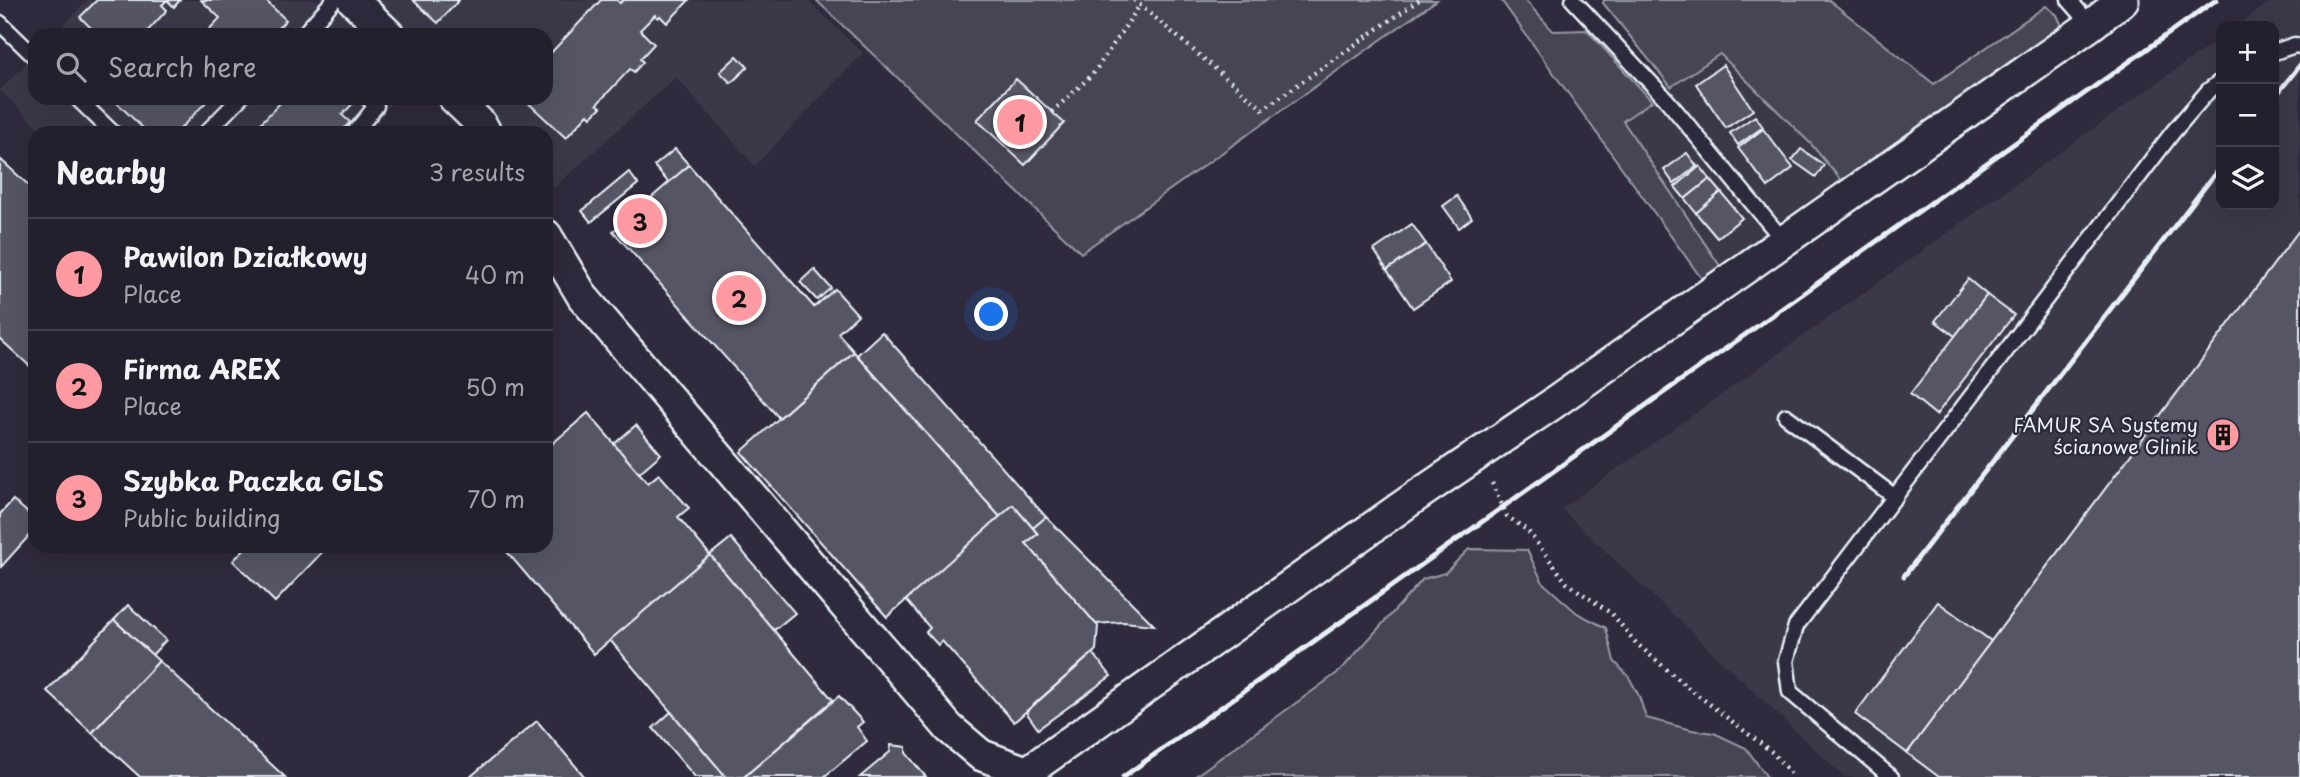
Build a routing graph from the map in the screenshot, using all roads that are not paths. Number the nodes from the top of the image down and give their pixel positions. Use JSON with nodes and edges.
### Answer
{"nodes":[{"id":1,"x":334,"y":0,"type":"edge"},
{"id":2,"x":353,"y":0,"type":"edge"},
{"id":3,"x":1573,"y":0,"type":"edge"},
{"id":4,"x":2068,"y":0,"type":"edge"},
{"id":5,"x":2123,"y":0,"type":"edge"},
{"id":6,"x":0,"y":23,"type":"edge"},
{"id":7,"x":2091,"y":25,"type":"junction"},
{"id":8,"x":309,"y":28,"type":"edge"},
{"id":9,"x":382,"y":28,"type":"edge"},
{"id":10,"x":2300,"y":46,"type":"edge"},
{"id":11,"x":28,"y":50,"type":"edge"},
{"id":12,"x":2279,"y":50,"type":"edge"},
{"id":13,"x":2217,"y":84,"type":"edge"},
{"id":14,"x":84,"y":105,"type":"edge"},
{"id":15,"x":233,"y":105,"type":"edge"},
{"id":16,"x":375,"y":105,"type":"edge"},
{"id":17,"x":461,"y":105,"type":"edge"},
{"id":18,"x":106,"y":126,"type":"edge"},
{"id":19,"x":213,"y":126,"type":"edge"},
{"id":20,"x":360,"y":126,"type":"edge"},
{"id":21,"x":482,"y":126,"type":"edge"},
{"id":22,"x":1783,"y":240,"type":"junction"},
{"id":23,"x":553,"y":247,"type":"edge"},
{"id":24,"x":1786,"y":416,"type":"dead end"},
{"id":25,"x":1895,"y":497,"type":"junction"},
{"id":26,"x":1891,"y":777,"type":"edge"}],
"edges":[{"from":1,"to":8,"type":"lane"},
{"from":2,"to":9,"type":"street"},
{"from":3,"to":22,"type":"lane"},
{"from":4,"to":7,"type":"lane"},
{"from":5,"to":7,"type":"street"},
{"from":6,"to":11,"type":"lane"},
{"from":7,"to":22,"type":"street"},
{"from":10,"to":12,"type":"lane"},
{"from":13,"to":25,"type":"lane"},
{"from":14,"to":18,"type":"lane"},
{"from":15,"to":19,"type":"lane"},
{"from":16,"to":20,"type":"lane"},
{"from":17,"to":21,"type":"street"},
{"from":22,"to":23,"type":"street"},
{"from":24,"to":25,"type":"lane"},
{"from":25,"to":26,"type":"lane"}]}
